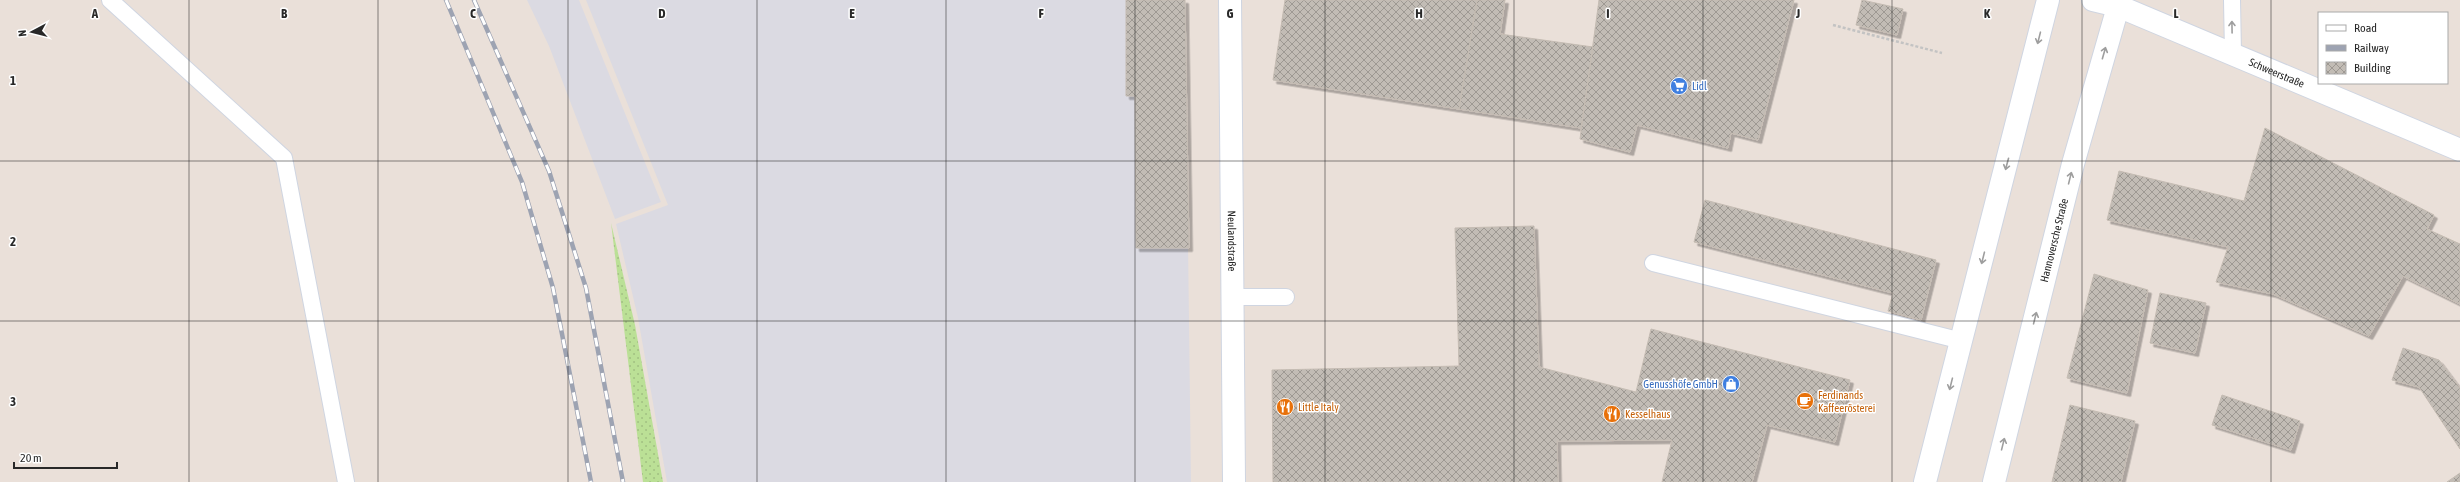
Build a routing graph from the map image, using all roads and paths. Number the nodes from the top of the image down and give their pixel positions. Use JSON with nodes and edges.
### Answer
{"nodes":[{"id":1,"x":110,"y":0,"type":"edge"},
{"id":2,"x":1230,"y":0,"type":"edge"},
{"id":3,"x":2048,"y":0,"type":"edge"},
{"id":4,"x":2093,"y":0,"type":"edge"},
{"id":5,"x":2232,"y":0,"type":"edge"},
{"id":6,"x":2119,"y":3,"type":"edge"},
{"id":7,"x":1833,"y":25,"type":"dead end"},
{"id":8,"x":1942,"y":53,"type":"dead end"},
{"id":9,"x":2233,"y":54,"type":"junction"},
{"id":10,"x":2460,"y":150,"type":"edge"},
{"id":11,"x":1653,"y":263,"type":"dead end"},
{"id":12,"x":1232,"y":297,"type":"junction"},
{"id":13,"x":1286,"y":297,"type":"dead end"},
{"id":14,"x":1962,"y":341,"type":"junction"},
{"id":15,"x":346,"y":482,"type":"edge"},
{"id":16,"x":1234,"y":482,"type":"edge"},
{"id":17,"x":1926,"y":482,"type":"edge"},
{"id":18,"x":1994,"y":482,"type":"edge"}],
"edges":[{"from":1,"to":15,"type":"lane"},
{"from":2,"to":12,"type":"main road","name":"Neulandstraße"},
{"from":3,"to":14,"type":"main road","one_way":true},
{"from":4,"to":6,"type":"main road","name":"Schweerstraße"},
{"from":9,"to":5,"type":"lane","one_way":true},
{"from":6,"to":9,"type":"main road","name":"Schweerstraße"},
{"from":18,"to":6,"type":"main road","name":"Hannoversche Straße","one_way":true},
{"from":7,"to":8,"type":"path"},
{"from":9,"to":10,"type":"main road","name":"Schweerstraße"},
{"from":11,"to":14,"type":"lane"},
{"from":12,"to":13,"type":"lane"},
{"from":12,"to":16,"type":"main road","name":"Neulandstraße"},
{"from":14,"to":17,"type":"main road","one_way":true}]}
